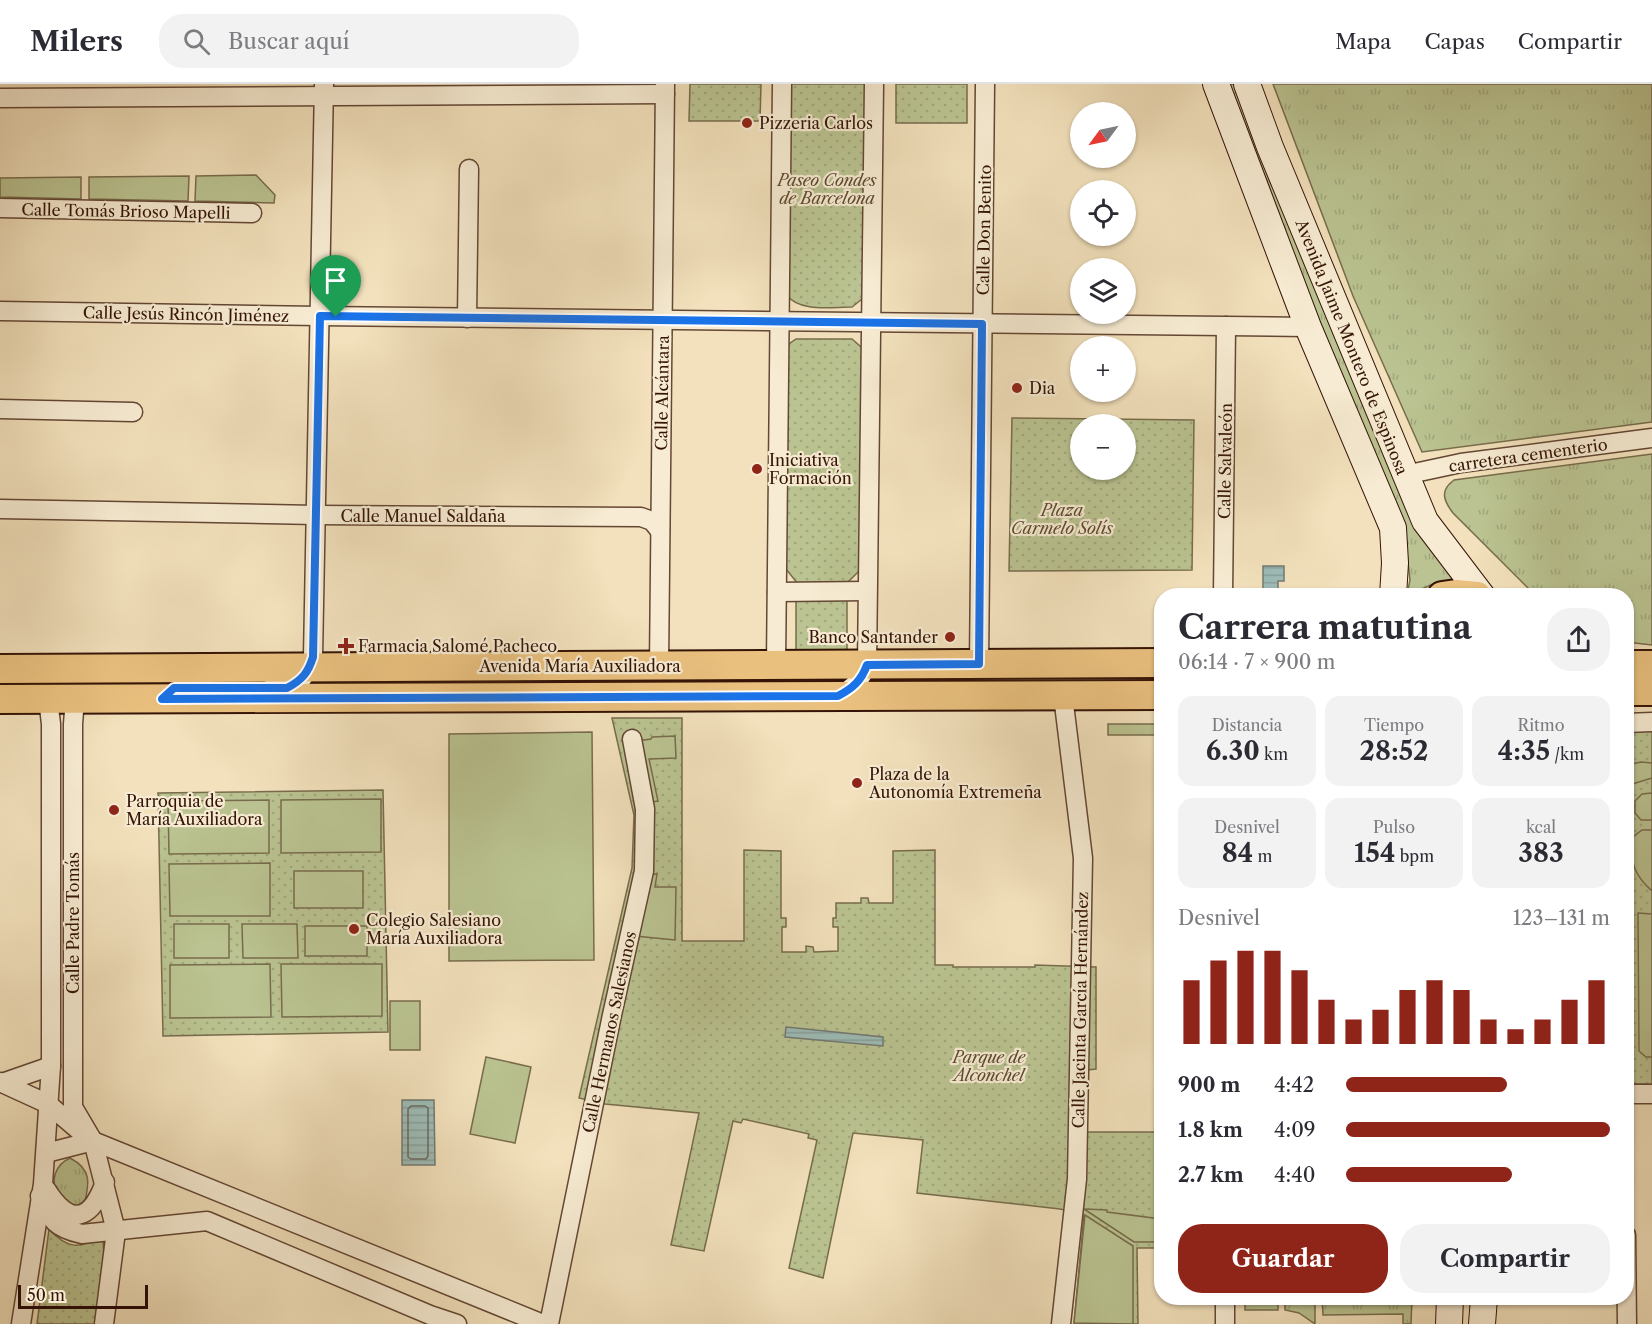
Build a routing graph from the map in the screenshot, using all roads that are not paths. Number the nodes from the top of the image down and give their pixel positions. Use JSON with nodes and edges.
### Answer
{"nodes":[{"id":1,"x":782,"y":84,"type":"edge"},
{"id":2,"x":874,"y":84,"type":"edge"},
{"id":3,"x":985,"y":84,"type":"edge"},
{"id":4,"x":1216,"y":84,"type":"edge"},
{"id":5,"x":1247,"y":84,"type":"edge"},
{"id":6,"x":416,"y":89,"type":"edge"},
{"id":7,"x":542,"y":89,"type":"edge"},
{"id":8,"x":665,"y":89,"type":"edge"},
{"id":9,"x":95,"y":90,"type":"edge"},
{"id":10,"x":324,"y":90,"type":"edge"},
{"id":11,"x":0,"y":98,"type":"edge"},
{"id":12,"x":469,"y":169,"type":"dead end"},
{"id":13,"x":0,"y":208,"type":"edge"},
{"id":14,"x":252,"y":213,"type":"dead end"},
{"id":15,"x":0,"y":311,"type":"edge"},
{"id":16,"x":320,"y":316,"type":"junction"},
{"id":17,"x":467,"y":318,"type":"junction"},
{"id":18,"x":663,"y":320,"type":"junction"},
{"id":19,"x":780,"y":321,"type":"junction"},
{"id":20,"x":871,"y":322,"type":"junction"},
{"id":21,"x":982,"y":324,"type":"junction"},
{"id":22,"x":1226,"y":326,"type":"junction"},
{"id":23,"x":1308,"y":327,"type":"junction"},
{"id":24,"x":0,"y":409,"type":"edge"},
{"id":25,"x":133,"y":412,"type":"dead end"},
{"id":26,"x":1652,"y":438,"type":"edge"},
{"id":27,"x":1405,"y":476,"type":"junction"},
{"id":28,"x":0,"y":509,"type":"edge"},
{"id":29,"x":316,"y":515,"type":"junction"},
{"id":30,"x":660,"y":531,"type":"junction"},
{"id":31,"x":1223,"y":588,"type":"edge"},
{"id":32,"x":1393,"y":588,"type":"edge"},
{"id":33,"x":1476,"y":588,"type":"edge"},
{"id":34,"x":867,"y":591,"type":"junction"},
{"id":35,"x":777,"y":592,"type":"junction"},
{"id":36,"x":311,"y":662,"type":"junction"},
{"id":37,"x":1154,"y":663,"type":"edge"},
{"id":38,"x":979,"y":664,"type":"junction"},
{"id":39,"x":776,"y":665,"type":"junction"},
{"id":40,"x":867,"y":665,"type":"junction"},
{"id":41,"x":1634,"y":665,"type":"edge"},
{"id":42,"x":1652,"y":665,"type":"edge"},
{"id":43,"x":659,"y":666,"type":"junction"},
{"id":44,"x":0,"y":669,"type":"edge"},
{"id":45,"x":1634,"y":691,"type":"edge"},
{"id":46,"x":1652,"y":691,"type":"edge"},
{"id":47,"x":1154,"y":695,"type":"edge"},
{"id":48,"x":838,"y":696,"type":"junction"},
{"id":49,"x":1063,"y":696,"type":"junction"},
{"id":50,"x":667,"y":697,"type":"junction"},
{"id":51,"x":0,"y":699,"type":"edge"},
{"id":52,"x":62,"y":699,"type":"junction"},
{"id":53,"x":162,"y":699,"type":"junction"},
{"id":54,"x":1652,"y":722,"type":"edge"},
{"id":55,"x":1634,"y":723,"type":"edge"},
{"id":56,"x":632,"y":739,"type":"dead end"},
{"id":57,"x":51,"y":1066,"type":"junction"},
{"id":58,"x":1,"y":1083,"type":"edge"},
{"id":59,"x":1634,"y":1094,"type":"edge"},
{"id":60,"x":1652,"y":1094,"type":"edge"},
{"id":61,"x":48,"y":1104,"type":"junction"},
{"id":62,"x":93,"y":1141,"type":"junction"},
{"id":63,"x":46,"y":1153,"type":"junction"},
{"id":64,"x":105,"y":1182,"type":"junction"},
{"id":65,"x":42,"y":1190,"type":"junction"},
{"id":66,"x":307,"y":1228,"type":"junction"},
{"id":67,"x":116,"y":1231,"type":"junction"},
{"id":68,"x":282,"y":1253,"type":"junction"},
{"id":69,"x":1225,"y":1305,"type":"edge"},
{"id":70,"x":1450,"y":1305,"type":"edge"},
{"id":71,"x":1483,"y":1305,"type":"edge"},
{"id":72,"x":1627,"y":1305,"type":"edge"},
{"id":73,"x":537,"y":1323,"type":"edge"},
{"id":74,"x":21,"y":1324,"type":"edge"},
{"id":75,"x":104,"y":1324,"type":"edge"},
{"id":76,"x":457,"y":1324,"type":"edge"},
{"id":77,"x":543,"y":1324,"type":"edge"},
{"id":78,"x":549,"y":1324,"type":"edge"},
{"id":79,"x":1061,"y":1324,"type":"edge"},
{"id":80,"x":1225,"y":1324,"type":"edge"},
{"id":81,"x":1449,"y":1324,"type":"edge"},
{"id":82,"x":1482,"y":1324,"type":"edge"},
{"id":83,"x":1627,"y":1324,"type":"edge"}],
"edges":[{"from":1,"to":19,"type":"street"},
{"from":2,"to":20,"type":"street"},
{"from":3,"to":21,"type":"street","name":"Calle Don Benito"},
{"from":4,"to":23,"type":"main road","name":"Avenida Jaime Montero de Espinosa"},
{"from":5,"to":27,"type":"main road","name":"Avenida Jaime Montero de Espinosa"},
{"from":6,"to":7,"type":"street"},
{"from":6,"to":10,"type":"street"},
{"from":7,"to":8,"type":"street"},
{"from":8,"to":18,"type":"street","name":"Calle Alcántara"},
{"from":9,"to":10,"type":"street"},
{"from":9,"to":11,"type":"street"},
{"from":10,"to":16,"type":"street"},
{"from":12,"to":17,"type":"street"},
{"from":13,"to":14,"type":"street","name":"Calle Tomás Brioso Mapelli"},
{"from":15,"to":16,"type":"street","name":"Calle Jesús Rincón Jiménez"},
{"from":16,"to":17,"type":"street","name":"Calle Jesús Rincón Jiménez"},
{"from":16,"to":29,"type":"street"},
{"from":17,"to":18,"type":"street","name":"Calle Jesús Rincón Jiménez"},
{"from":18,"to":19,"type":"street","name":"Calle Jesús Rincón Jiménez"},
{"from":18,"to":30,"type":"street","name":"Calle Alcántara"},
{"from":19,"to":20,"type":"street","name":"Calle Jesús Rincón Jiménez"},
{"from":19,"to":35,"type":"street"},
{"from":20,"to":21,"type":"street","name":"Calle Jesús Rincón Jiménez"},
{"from":20,"to":34,"type":"street"},
{"from":21,"to":22,"type":"street","name":"Calle Jesús Rincón Jiménez"},
{"from":21,"to":38,"type":"street","name":"Calle Don Benito"},
{"from":22,"to":23,"type":"street","name":"Calle Jesús Rincón Jiménez"},
{"from":22,"to":31,"type":"street","name":"Calle Salvaleón"},
{"from":23,"to":32,"type":"main road","name":"Avenida Jaime Montero de Espinosa"},
{"from":24,"to":25,"type":"street"},
{"from":26,"to":27,"type":"street","name":"carretera cementerio"},
{"from":27,"to":33,"type":"main road","name":"Avenida Jaime Montero de Espinosa"},
{"from":28,"to":29,"type":"street","name":"Calle Manuel Saldaña"},
{"from":29,"to":30,"type":"street","name":"Calle Manuel Saldaña"},
{"from":29,"to":36,"type":"street"},
{"from":30,"to":43,"type":"street","name":"Calle Alcántara"},
{"from":34,"to":35,"type":"street"},
{"from":34,"to":40,"type":"street"},
{"from":35,"to":39,"type":"street"},
{"from":36,"to":43,"type":"main road","name":"Avenida María Auxiliadora"},
{"from":36,"to":44,"type":"main road","name":"Avenida María Auxiliadora"},
{"from":36,"to":53,"type":"street"},
{"from":37,"to":38,"type":"main road","name":"Avenida María Auxiliadora"},
{"from":38,"to":40,"type":"main road","name":"Avenida María Auxiliadora"},
{"from":39,"to":40,"type":"main road","name":"Avenida María Auxiliadora"},
{"from":39,"to":43,"type":"main road","name":"Avenida María Auxiliadora"},
{"from":40,"to":48,"type":"street"},
{"from":41,"to":42,"type":"main road"},
{"from":43,"to":50,"type":"main road"},
{"from":45,"to":46,"type":"main road"},
{"from":47,"to":49,"type":"main road","name":"Avenida María Auxiliadora"},
{"from":48,"to":49,"type":"main road","name":"Avenida María Auxiliadora"},
{"from":48,"to":50,"type":"main road","name":"Avenida María Auxiliadora"},
{"from":49,"to":79,"type":"street","name":"Calle Jacinta García Hernández"},
{"from":50,"to":53,"type":"main road","name":"Avenida María Auxiliadora"},
{"from":51,"to":52,"type":"main road","name":"Avenida María Auxiliadora"},
{"from":52,"to":53,"type":"main road","name":"Avenida María Auxiliadora"},
{"from":52,"to":57,"type":"street","name":"Calle Padre Tomás"},
{"from":52,"to":62,"type":"street","name":"Calle Padre Tomás"},
{"from":54,"to":55,"type":"street"},
{"from":56,"to":78,"type":"street","name":"Calle Hermanos Salesianos"},
{"from":57,"to":58,"type":"street"},
{"from":57,"to":61,"type":"street","name":"Calle Padre Tomás"},
{"from":58,"to":61,"type":"street"},
{"from":59,"to":60,"type":"street"},
{"from":61,"to":62,"type":"street"},
{"from":61,"to":63,"type":"street","name":"Calle Padre Tomás"},
{"from":62,"to":63,"type":"street"},
{"from":62,"to":64,"type":"street"},
{"from":62,"to":66,"type":"street"},
{"from":63,"to":65,"type":"street"},
{"from":64,"to":65,"type":"street"},
{"from":64,"to":67,"type":"street"},
{"from":65,"to":67,"type":"street"},
{"from":65,"to":74,"type":"street"},
{"from":66,"to":68,"type":"street"},
{"from":66,"to":73,"type":"street"},
{"from":67,"to":68,"type":"street"},
{"from":67,"to":75,"type":"street"},
{"from":68,"to":76,"type":"street"},
{"from":69,"to":80,"type":"street"},
{"from":70,"to":81,"type":"main road"},
{"from":71,"to":82,"type":"main road"},
{"from":72,"to":83,"type":"street"},
{"from":73,"to":77,"type":"street"}]}
